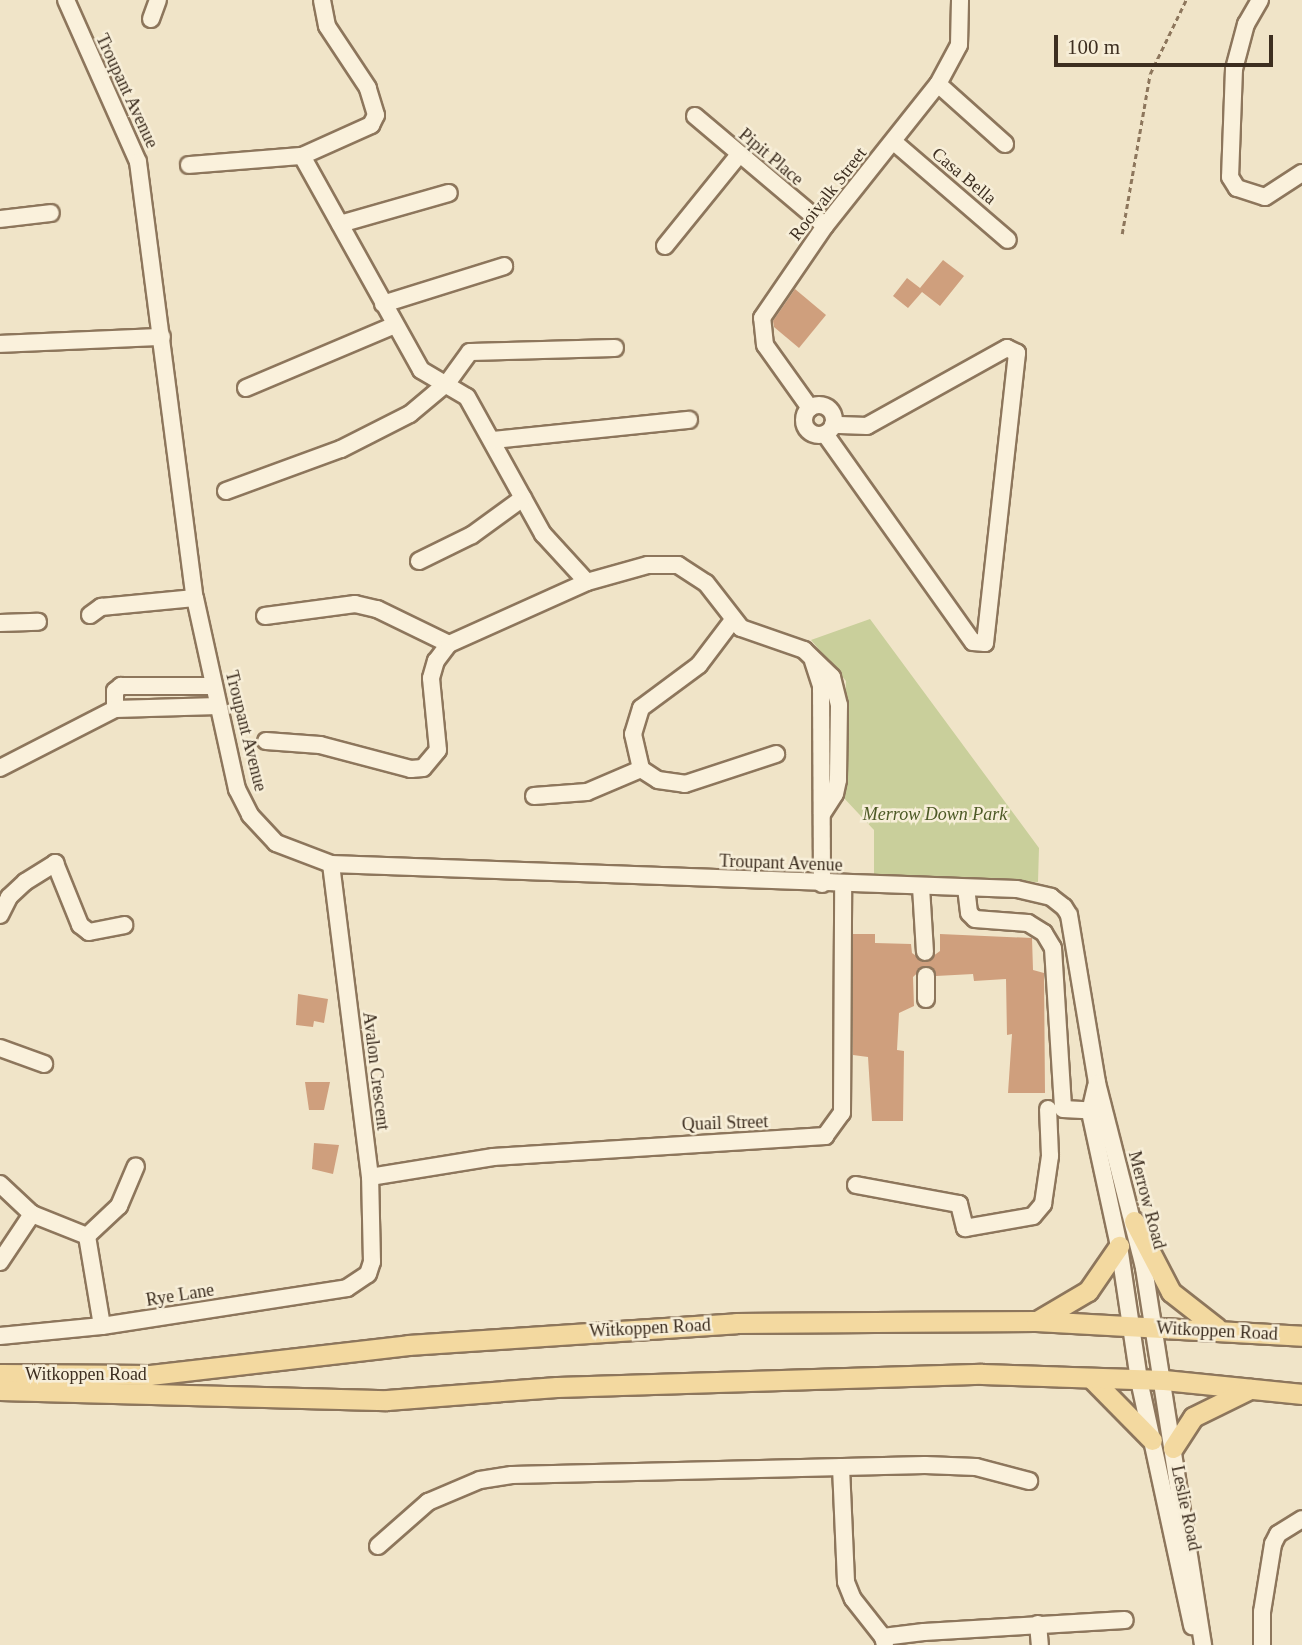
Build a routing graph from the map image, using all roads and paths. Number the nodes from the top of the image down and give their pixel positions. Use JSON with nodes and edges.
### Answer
{"nodes":[{"id":1,"x":66,"y":0,"type":"edge"},
{"id":2,"x":158,"y":0,"type":"edge"},
{"id":3,"x":322,"y":0,"type":"edge"},
{"id":4,"x":960,"y":0,"type":"edge"},
{"id":5,"x":1186,"y":0,"type":"edge"},
{"id":6,"x":1260,"y":0,"type":"edge"},
{"id":7,"x":150,"y":19,"type":"dead end"},
{"id":8,"x":938,"y":84,"type":"junction"},
{"id":9,"x":695,"y":116,"type":"dead end"},
{"id":10,"x":894,"y":142,"type":"junction"},
{"id":11,"x":1005,"y":144,"type":"dead end"},
{"id":12,"x":302,"y":156,"type":"junction"},
{"id":13,"x":738,"y":156,"type":"junction"},
{"id":14,"x":189,"y":165,"type":"dead end"},
{"id":15,"x":1302,"y":173,"type":"edge"},
{"id":16,"x":449,"y":192,"type":"dead end"},
{"id":17,"x":51,"y":213,"type":"dead end"},
{"id":18,"x":0,"y":219,"type":"edge"},
{"id":19,"x":340,"y":224,"type":"junction"},
{"id":20,"x":825,"y":226,"type":"junction"},
{"id":21,"x":1122,"y":233,"type":"dead end"},
{"id":22,"x":1008,"y":240,"type":"dead end"},
{"id":23,"x":665,"y":246,"type":"dead end"},
{"id":24,"x":504,"y":266,"type":"dead end"},
{"id":25,"x":383,"y":304,"type":"junction"},
{"id":26,"x":395,"y":324,"type":"junction"},
{"id":27,"x":162,"y":337,"type":"junction"},
{"id":28,"x":0,"y":344,"type":"edge"},
{"id":29,"x":615,"y":348,"type":"dead end"},
{"id":30,"x":448,"y":382,"type":"junction"},
{"id":31,"x":246,"y":388,"type":"dead end"},
{"id":32,"x":810,"y":408,"type":"junction"},
{"id":33,"x":688,"y":420,"type":"dead end"},
{"id":34,"x":829,"y":430,"type":"junction"},
{"id":35,"x":494,"y":440,"type":"junction"},
{"id":36,"x":226,"y":491,"type":"dead end"},
{"id":37,"x":523,"y":498,"type":"junction"},
{"id":38,"x":419,"y":561,"type":"dead end"},
{"id":39,"x":587,"y":582,"type":"junction"},
{"id":40,"x":195,"y":598,"type":"junction"},
{"id":41,"x":90,"y":615,"type":"dead end"},
{"id":42,"x":265,"y":616,"type":"dead end"},
{"id":43,"x":733,"y":620,"type":"junction"},
{"id":44,"x":38,"y":622,"type":"dead end"},
{"id":45,"x":0,"y":623,"type":"edge"},
{"id":46,"x":449,"y":644,"type":"junction"},
{"id":47,"x":214,"y":686,"type":"junction"},
{"id":48,"x":218,"y":706,"type":"junction"},
{"id":49,"x":115,"y":709,"type":"junction"},
{"id":50,"x":267,"y":741,"type":"dead end"},
{"id":51,"x":776,"y":754,"type":"dead end"},
{"id":52,"x":0,"y":768,"type":"edge"},
{"id":53,"x":640,"y":769,"type":"junction"},
{"id":54,"x":534,"y":796,"type":"dead end"},
{"id":55,"x":331,"y":864,"type":"junction"},
{"id":56,"x":822,"y":884,"type":"junction"},
{"id":57,"x":843,"y":884,"type":"junction"},
{"id":58,"x":921,"y":887,"type":"junction"},
{"id":59,"x":966,"y":888,"type":"junction"},
{"id":60,"x":0,"y":915,"type":"edge"},
{"id":61,"x":1069,"y":915,"type":"joint"},
{"id":62,"x":124,"y":925,"type":"dead end"},
{"id":63,"x":1074,"y":946,"type":"junction"},
{"id":64,"x":1052,"y":948,"type":"junction"},
{"id":65,"x":925,"y":951,"type":"dead end"},
{"id":66,"x":926,"y":976,"type":"dead end"},
{"id":67,"x":926,"y":999,"type":"dead end"},
{"id":68,"x":0,"y":1048,"type":"edge"},
{"id":69,"x":44,"y":1064,"type":"dead end"},
{"id":70,"x":1048,"y":1109,"type":"dead end"},
{"id":71,"x":1096,"y":1111,"type":"junction"},
{"id":72,"x":136,"y":1166,"type":"dead end"},
{"id":73,"x":370,"y":1177,"type":"junction"},
{"id":74,"x":0,"y":1184,"type":"edge"},
{"id":75,"x":856,"y":1185,"type":"dead end"},
{"id":76,"x":32,"y":1214,"type":"junction"},
{"id":77,"x":1134,"y":1222,"type":"junction"},
{"id":78,"x":87,"y":1236,"type":"junction"},
{"id":79,"x":1119,"y":1246,"type":"junction"},
{"id":80,"x":0,"y":1262,"type":"edge"},
{"id":81,"x":364,"y":1280,"type":"joint"},
{"id":82,"x":1036,"y":1321,"type":"junction"},
{"id":83,"x":102,"y":1326,"type":"junction"},
{"id":84,"x":1156,"y":1327,"type":"junction"},
{"id":85,"x":1131,"y":1328,"type":"junction"},
{"id":86,"x":1218,"y":1329,"type":"junction"},
{"id":87,"x":0,"y":1336,"type":"edge"},
{"id":88,"x":1302,"y":1336,"type":"edge"},
{"id":89,"x":0,"y":1374,"type":"edge"},
{"id":90,"x":1139,"y":1380,"type":"junction"},
{"id":91,"x":1164,"y":1380,"type":"junction"},
{"id":92,"x":1093,"y":1381,"type":"junction"},
{"id":93,"x":1254,"y":1388,"type":"junction"},
{"id":94,"x":0,"y":1390,"type":"edge"},
{"id":95,"x":1302,"y":1394,"type":"edge"},
{"id":96,"x":1152,"y":1440,"type":"junction"},
{"id":97,"x":1173,"y":1448,"type":"junction"},
{"id":98,"x":841,"y":1467,"type":"junction"},
{"id":99,"x":1029,"y":1481,"type":"dead end"},
{"id":100,"x":1302,"y":1519,"type":"edge"},
{"id":101,"x":378,"y":1546,"type":"dead end"},
{"id":102,"x":1125,"y":1620,"type":"dead end"},
{"id":103,"x":1038,"y":1624,"type":"junction"},
{"id":104,"x":884,"y":1641,"type":"edge"},
{"id":105,"x":1040,"y":1645,"type":"edge"},
{"id":106,"x":1196,"y":1645,"type":"edge"},
{"id":107,"x":1203,"y":1645,"type":"edge"},
{"id":108,"x":1262,"y":1645,"type":"edge"}],
"edges":[{"from":1,"to":27,"type":"street","name":"Troupant Avenue"},
{"from":2,"to":7,"type":"street"},
{"from":3,"to":12,"type":"street"},
{"from":4,"to":8,"type":"street","name":"Rooivalk Street"},
{"from":5,"to":21,"type":"path"},
{"from":6,"to":15,"type":"street"},
{"from":8,"to":10,"type":"street","name":"Rooivalk Street"},
{"from":8,"to":11,"type":"street"},
{"from":9,"to":13,"type":"street","name":"Pipit Place"},
{"from":10,"to":20,"type":"street","name":"Rooivalk Street"},
{"from":10,"to":22,"type":"street","name":"Casa Bella"},
{"from":12,"to":14,"type":"street"},
{"from":12,"to":19,"type":"street"},
{"from":13,"to":20,"type":"street","name":"Pipit Place"},
{"from":13,"to":23,"type":"street"},
{"from":16,"to":19,"type":"street"},
{"from":17,"to":18,"type":"street"},
{"from":19,"to":25,"type":"street"},
{"from":20,"to":32,"type":"street","name":"Rooivalk Street"},
{"from":24,"to":25,"type":"street"},
{"from":25,"to":26,"type":"street"},
{"from":26,"to":30,"type":"street"},
{"from":26,"to":31,"type":"street"},
{"from":27,"to":28,"type":"street"},
{"from":27,"to":40,"type":"street","name":"Troupant Avenue"},
{"from":29,"to":30,"type":"street"},
{"from":30,"to":35,"type":"street"},
{"from":30,"to":36,"type":"street"},
{"from":32,"to":34,"type":"street"},
{"from":32,"to":34,"type":"street"},
{"from":33,"to":35,"type":"street"},
{"from":34,"to":34,"type":"street"},
{"from":35,"to":37,"type":"street"},
{"from":37,"to":38,"type":"street"},
{"from":37,"to":39,"type":"street"},
{"from":39,"to":43,"type":"street"},
{"from":39,"to":46,"type":"street"},
{"from":40,"to":41,"type":"street"},
{"from":40,"to":47,"type":"street","name":"Troupant Avenue"},
{"from":42,"to":46,"type":"street"},
{"from":43,"to":53,"type":"street"},
{"from":43,"to":56,"type":"street"},
{"from":44,"to":45,"type":"street"},
{"from":46,"to":50,"type":"street"},
{"from":47,"to":48,"type":"street","name":"Troupant Avenue"},
{"from":47,"to":49,"type":"street"},
{"from":48,"to":49,"type":"street"},
{"from":48,"to":55,"type":"street","name":"Troupant Avenue"},
{"from":49,"to":52,"type":"street"},
{"from":51,"to":53,"type":"street"},
{"from":53,"to":54,"type":"street"},
{"from":55,"to":56,"type":"street","name":"Troupant Avenue"},
{"from":55,"to":73,"type":"street","name":"Avalon Crescent"},
{"from":56,"to":57,"type":"street","name":"Troupant Avenue"},
{"from":57,"to":58,"type":"street","name":"Troupant Avenue"},
{"from":57,"to":73,"type":"street","name":"Quail Street"},
{"from":58,"to":59,"type":"street","name":"Troupant Avenue"},
{"from":58,"to":65,"type":"street"},
{"from":59,"to":61,"type":"street","name":"Troupant Avenue"},
{"from":59,"to":64,"type":"street"},
{"from":60,"to":62,"type":"street"},
{"from":61,"to":63,"type":"street","name":"Merrow Road"},
{"from":63,"to":64,"type":"street"},
{"from":63,"to":71,"type":"street","name":"Merrow Road"},
{"from":64,"to":71,"type":"street"},
{"from":66,"to":67,"type":"street"},
{"from":68,"to":69,"type":"street"},
{"from":70,"to":75,"type":"street"},
{"from":71,"to":77,"type":"street","name":"Merrow Road"},
{"from":71,"to":79,"type":"street","name":"Merrow Road"},
{"from":72,"to":78,"type":"street"},
{"from":73,"to":81,"type":"street","name":"Avalon Crescent"},
{"from":74,"to":76,"type":"street"},
{"from":76,"to":78,"type":"street"},
{"from":76,"to":80,"type":"street"},
{"from":77,"to":84,"type":"street","name":"Merrow Road"},
{"from":77,"to":86,"type":"main road"},
{"from":78,"to":83,"type":"street"},
{"from":79,"to":82,"type":"main road"},
{"from":79,"to":85,"type":"street","name":"Merrow Road"},
{"from":81,"to":83,"type":"street","name":"Rye Lane"},
{"from":82,"to":85,"type":"main road","name":"Witkoppen Road"},
{"from":82,"to":89,"type":"main road","name":"Witkoppen Road"},
{"from":83,"to":87,"type":"street","name":"Rye Lane"},
{"from":84,"to":85,"type":"main road","name":"Witkoppen Road"},
{"from":84,"to":86,"type":"main road","name":"Witkoppen Road"},
{"from":84,"to":91,"type":"street","name":"Merrow Road"},
{"from":85,"to":90,"type":"street","name":"Merrow Road"},
{"from":86,"to":88,"type":"main road","name":"Witkoppen Road"},
{"from":90,"to":91,"type":"main road","name":"Witkoppen Road"},
{"from":90,"to":92,"type":"main road","name":"Witkoppen Road"},
{"from":90,"to":96,"type":"street","name":"Leslie Road"},
{"from":91,"to":93,"type":"main road","name":"Witkoppen Road"},
{"from":91,"to":97,"type":"street","name":"Leslie Road"},
{"from":92,"to":94,"type":"main road","name":"Witkoppen Road"},
{"from":92,"to":96,"type":"main road"},
{"from":93,"to":95,"type":"main road","name":"Witkoppen Road"},
{"from":93,"to":97,"type":"main road"},
{"from":96,"to":106,"type":"street","name":"Leslie Road"},
{"from":97,"to":107,"type":"street","name":"Leslie Road"},
{"from":98,"to":99,"type":"street"},
{"from":98,"to":101,"type":"street"},
{"from":98,"to":104,"type":"street"},
{"from":100,"to":108,"type":"street"},
{"from":102,"to":103,"type":"street"},
{"from":103,"to":104,"type":"street"},
{"from":103,"to":105,"type":"street"}]}
